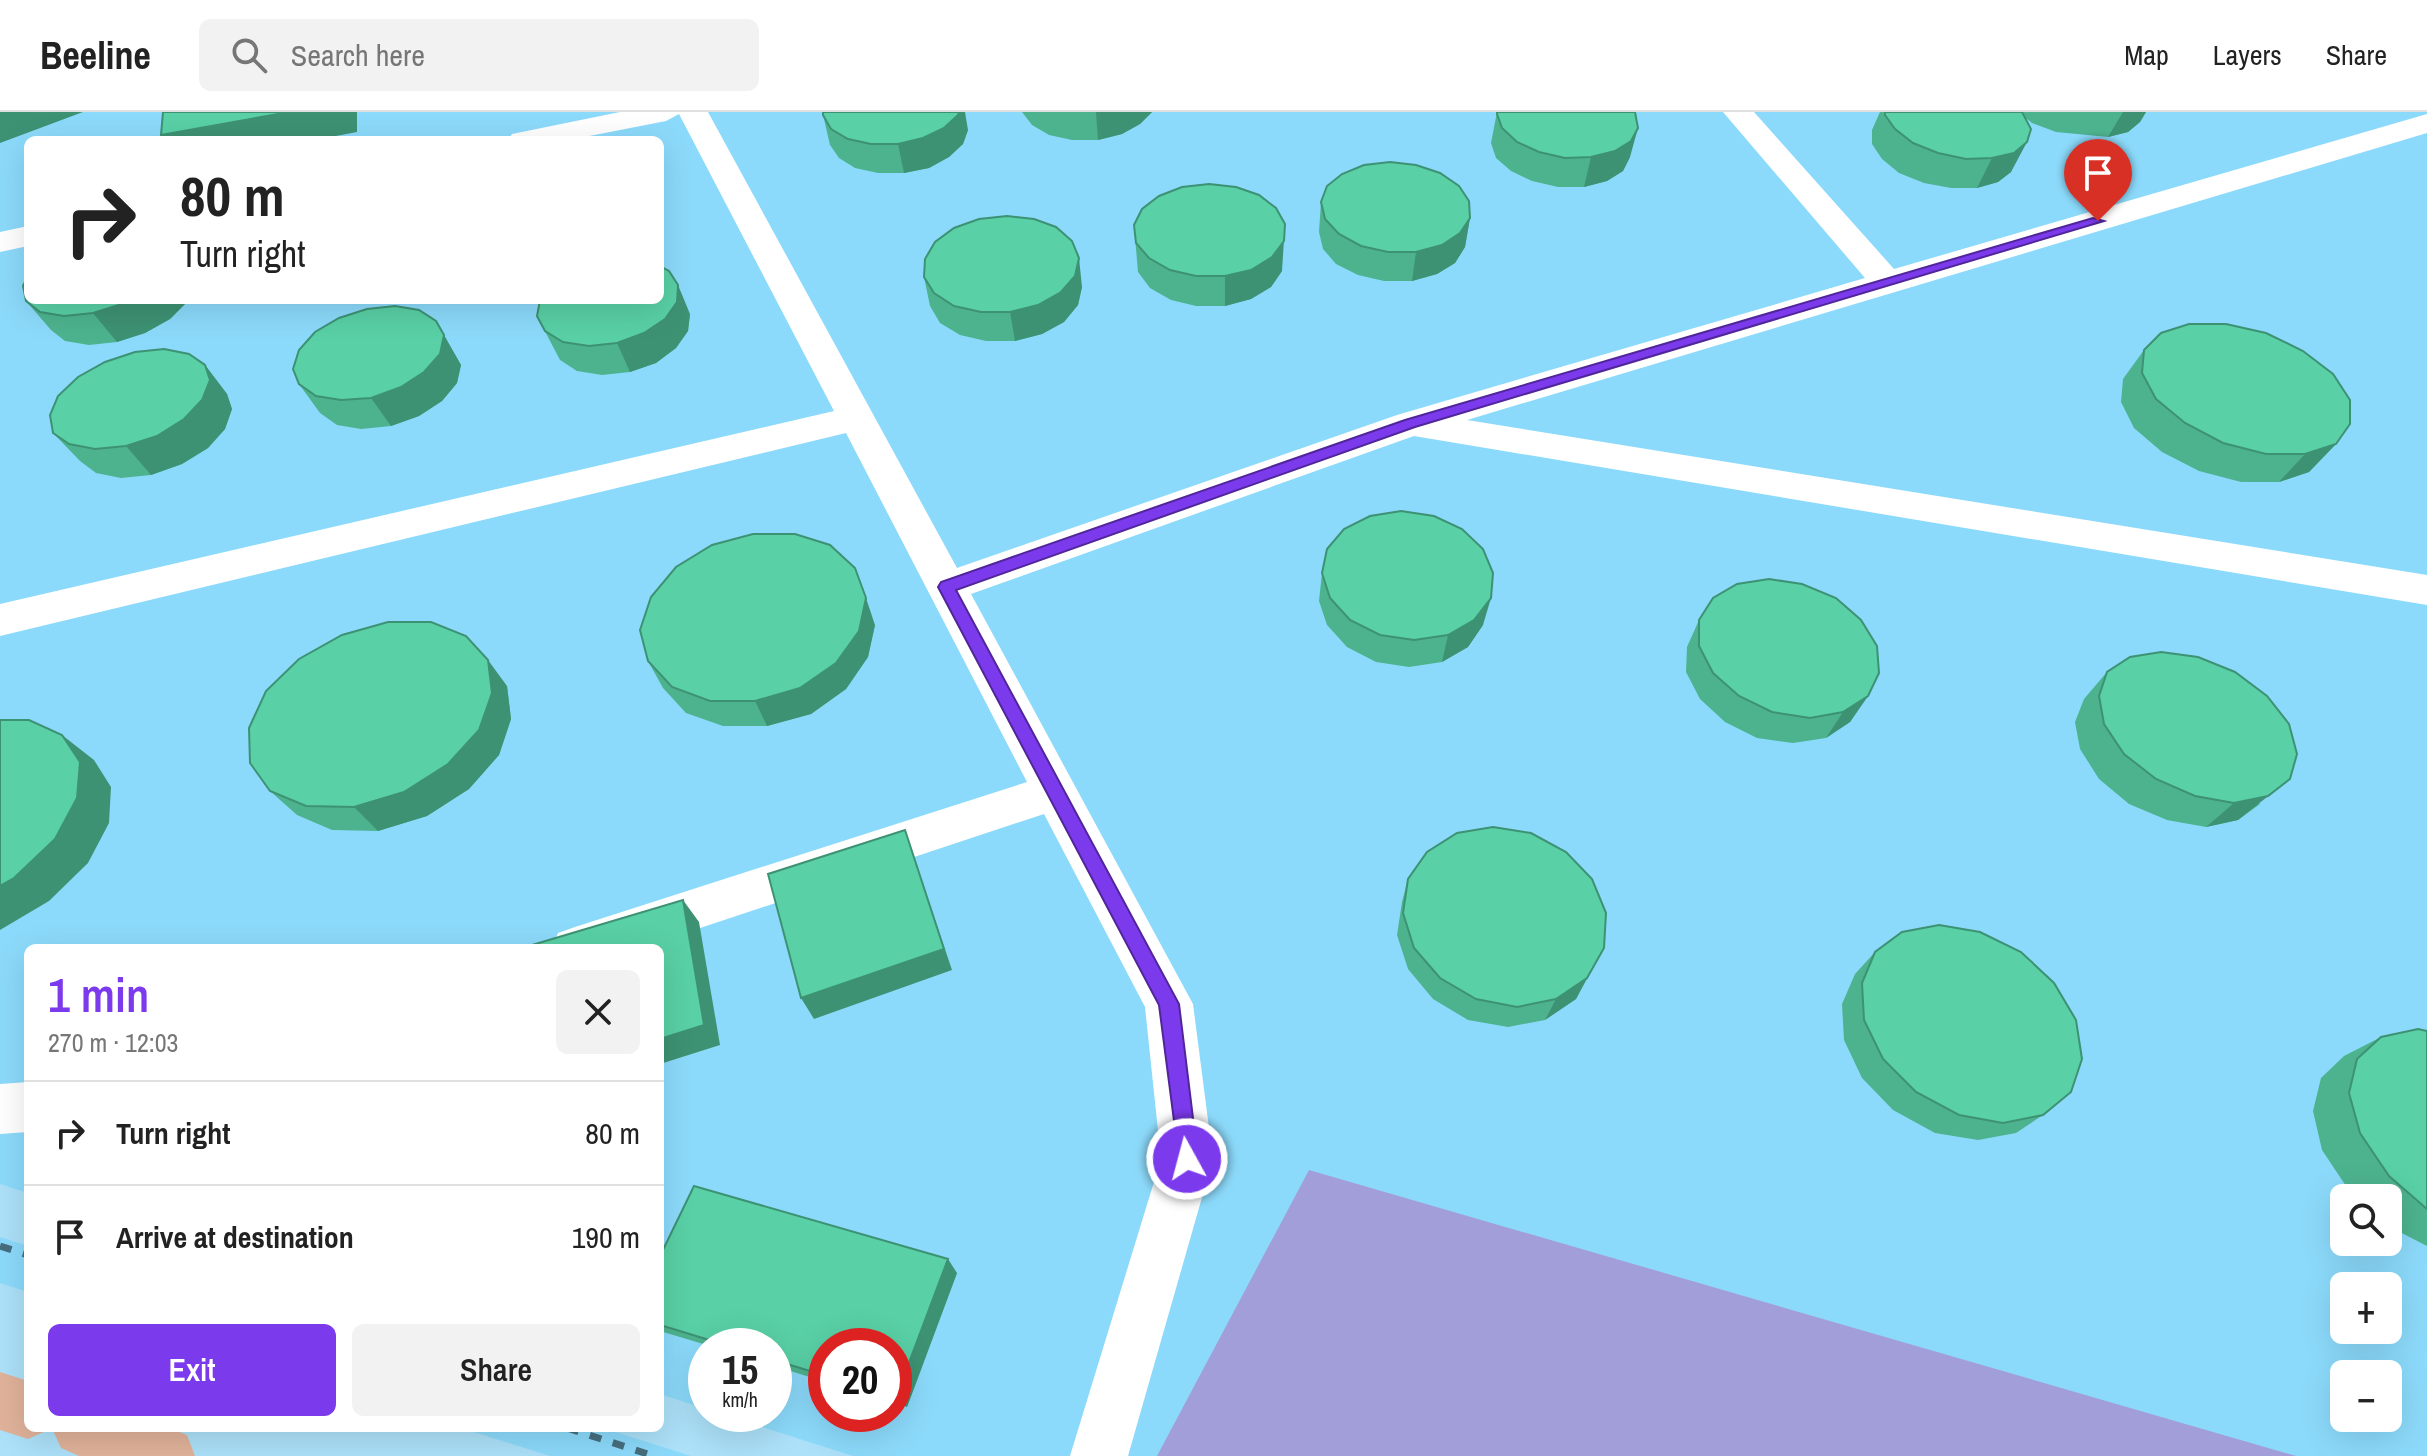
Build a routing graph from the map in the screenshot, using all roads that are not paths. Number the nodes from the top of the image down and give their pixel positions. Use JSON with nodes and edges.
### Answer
{"nodes":[{"id":1,"x":666,"y":112,"type":"edge"},
{"id":2,"x":693,"y":112,"type":"edge"},
{"id":3,"x":1738,"y":112,"type":"edge"},
{"id":4,"x":2427,"y":123,"type":"edge"},
{"id":5,"x":543,"y":136,"type":"edge"},
{"id":6,"x":24,"y":237,"type":"edge"},
{"id":7,"x":0,"y":242,"type":"edge"},
{"id":8,"x":1888,"y":283,"type":"junction"},
{"id":9,"x":856,"y":418,"type":"junction"},
{"id":10,"x":1410,"y":424,"type":"junction"},
{"id":11,"x":947,"y":587,"type":"junction"},
{"id":12,"x":2427,"y":590,"type":"edge"},
{"id":13,"x":0,"y":620,"type":"edge"},
{"id":14,"x":1056,"y":791,"type":"junction"},
{"id":15,"x":587,"y":944,"type":"edge"},
{"id":16,"x":24,"y":1107,"type":"edge"},
{"id":17,"x":0,"y":1109,"type":"edge"},
{"id":18,"x":0,"y":1401,"type":"edge"},
{"id":19,"x":24,"y":1409,"type":"edge"},
{"id":20,"x":93,"y":1432,"type":"edge"},
{"id":21,"x":166,"y":1456,"type":"edge"},
{"id":22,"x":1099,"y":1456,"type":"edge"}],
"edges":[{"from":1,"to":5,"type":"lane"},
{"from":2,"to":9,"type":"lane"},
{"from":3,"to":8,"type":"lane"},
{"from":4,"to":8,"type":"lane"},
{"from":6,"to":7,"type":"lane"},
{"from":8,"to":10,"type":"lane"},
{"from":9,"to":11,"type":"lane"},
{"from":9,"to":13,"type":"lane"},
{"from":10,"to":11,"type":"lane"},
{"from":10,"to":12,"type":"lane"},
{"from":11,"to":14,"type":"lane"},
{"from":14,"to":15,"type":"lane"},
{"from":14,"to":22,"type":"lane"},
{"from":16,"to":17,"type":"lane"},
{"from":18,"to":19,"type":"main road"},
{"from":20,"to":21,"type":"main road"}]}
